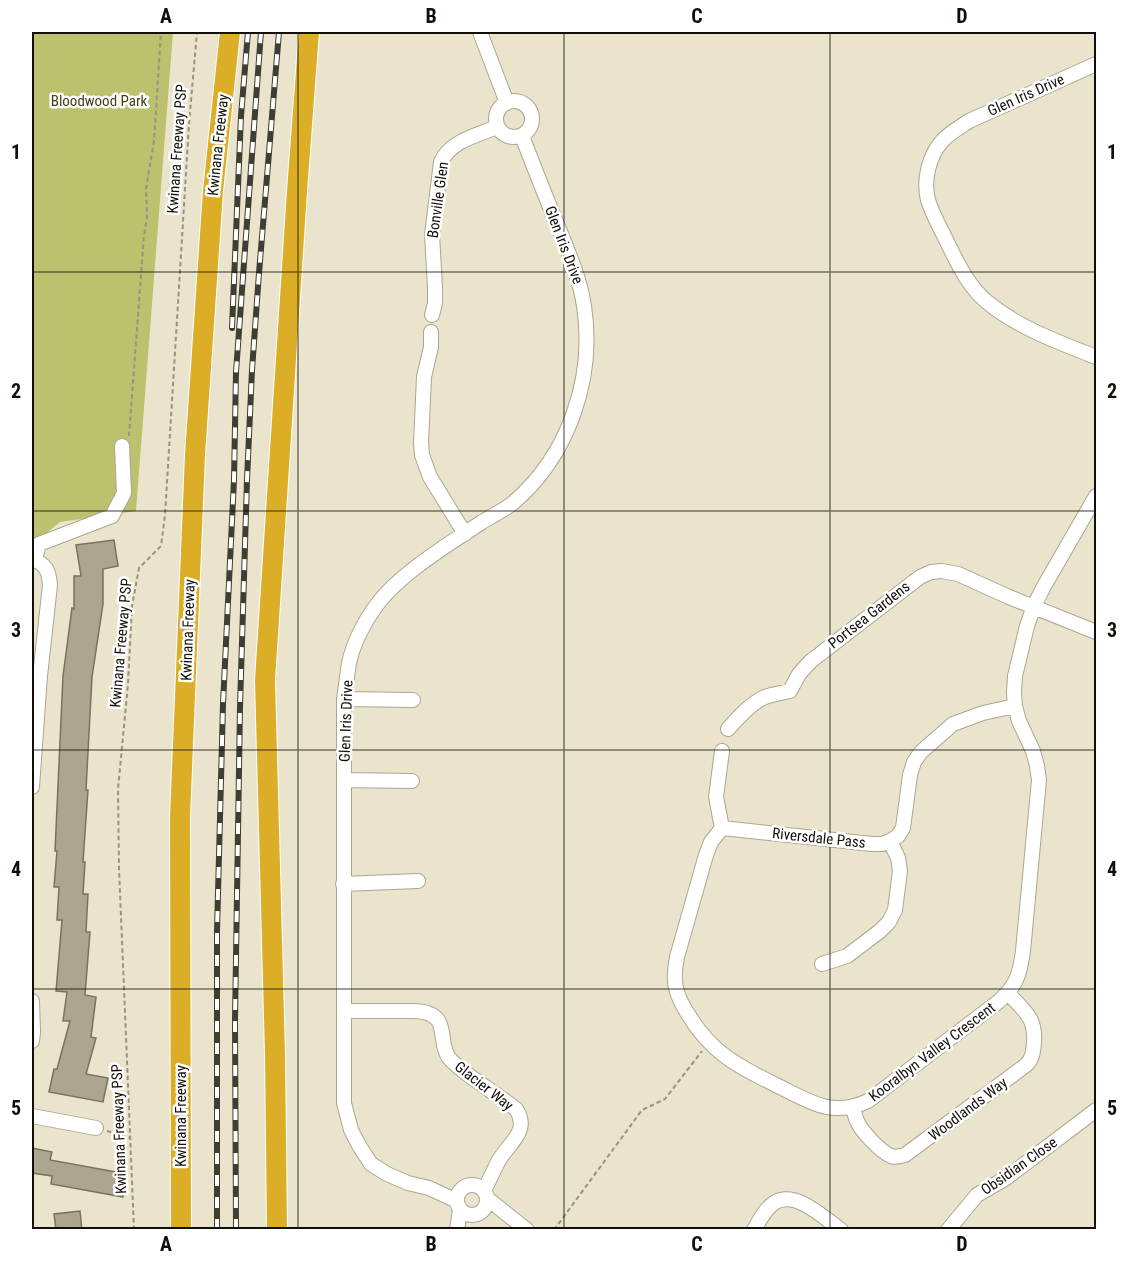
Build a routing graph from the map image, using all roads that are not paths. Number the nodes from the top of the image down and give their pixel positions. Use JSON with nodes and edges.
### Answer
{"nodes":[{"id":1,"x":230,"y":32,"type":"edge"},
{"id":2,"x":309,"y":32,"type":"edge"},
{"id":3,"x":480,"y":32,"type":"edge"},
{"id":4,"x":1096,"y":64,"type":"edge"},
{"id":5,"x":507,"y":103,"type":"junction"},
{"id":6,"x":498,"y":127,"type":"junction"},
{"id":7,"x":522,"y":136,"type":"junction"},
{"id":8,"x":432,"y":315,"type":"dead end"},
{"id":9,"x":431,"y":332,"type":"dead end"},
{"id":10,"x":1096,"y":357,"type":"edge"},
{"id":11,"x":122,"y":446,"type":"road end"},
{"id":12,"x":1096,"y":498,"type":"edge"},
{"id":13,"x":465,"y":534,"type":"junction"},
{"id":14,"x":33,"y":559,"type":"edge"},
{"id":15,"x":1034,"y":606,"type":"junction"},
{"id":16,"x":1096,"y":632,"type":"edge"},
{"id":17,"x":344,"y":699,"type":"junction"},
{"id":18,"x":413,"y":700,"type":"dead end"},
{"id":19,"x":1016,"y":706,"type":"junction"},
{"id":20,"x":728,"y":729,"type":"dead end"},
{"id":21,"x":722,"y":751,"type":"dead end"},
{"id":22,"x":344,"y":780,"type":"junction"},
{"id":23,"x":412,"y":781,"type":"dead end"},
{"id":24,"x":32,"y":787,"type":"edge"},
{"id":25,"x":722,"y":828,"type":"junction"},
{"id":26,"x":890,"y":841,"type":"junction"},
{"id":27,"x":418,"y":881,"type":"dead end"},
{"id":28,"x":343,"y":884,"type":"junction"},
{"id":29,"x":822,"y":964,"type":"dead end"},
{"id":30,"x":1008,"y":993,"type":"junction"},
{"id":31,"x":32,"y":1001,"type":"edge"},
{"id":32,"x":344,"y":1011,"type":"junction"},
{"id":33,"x":32,"y":1041,"type":"edge"},
{"id":34,"x":275,"y":1054,"type":"junction"},
{"id":35,"x":852,"y":1107,"type":"junction"},
{"id":36,"x":1096,"y":1110,"type":"edge"},
{"id":37,"x":32,"y":1116,"type":"edge"},
{"id":38,"x":96,"y":1128,"type":"road end"},
{"id":39,"x":473,"y":1200,"type":"junction"},
{"id":40,"x":525,"y":1228,"type":"edge"},
{"id":41,"x":181,"y":1230,"type":"edge"},
{"id":42,"x":277,"y":1230,"type":"edge"},
{"id":43,"x":283,"y":1230,"type":"edge"},
{"id":44,"x":457,"y":1230,"type":"edge"},
{"id":45,"x":465,"y":1230,"type":"edge"},
{"id":46,"x":754,"y":1230,"type":"edge"},
{"id":47,"x":841,"y":1230,"type":"edge"},
{"id":48,"x":948,"y":1230,"type":"edge"}],
"edges":[{"from":1,"to":41,"type":"highway","name":"Kwinana Freeway"},
{"from":2,"to":34,"type":"highway"},
{"from":3,"to":5,"type":"street"},
{"from":4,"to":10,"type":"street","name":"Glen Iris Drive"},
{"from":5,"to":6,"type":"street"},
{"from":5,"to":7,"type":"street"},
{"from":6,"to":7,"type":"street"},
{"from":6,"to":8,"type":"street","name":"Bonville Glen"},
{"from":7,"to":13,"type":"street","name":"Glen Iris Drive"},
{"from":9,"to":13,"type":"street"},
{"from":11,"to":14,"type":"street"},
{"from":12,"to":15,"type":"street","name":"Kooralbyn Valley Crescent"},
{"from":13,"to":17,"type":"street","name":"Glen Iris Drive"},
{"from":14,"to":24,"type":"street"},
{"from":15,"to":16,"type":"street","name":"Portsea Gardens"},
{"from":15,"to":19,"type":"street","name":"Kooralbyn Valley Crescent"},
{"from":15,"to":20,"type":"street","name":"Portsea Gardens"},
{"from":17,"to":18,"type":"street"},
{"from":17,"to":22,"type":"street","name":"Glen Iris Drive"},
{"from":19,"to":26,"type":"street"},
{"from":19,"to":30,"type":"street","name":"Kooralbyn Valley Crescent"},
{"from":21,"to":25,"type":"street"},
{"from":22,"to":23,"type":"street"},
{"from":22,"to":28,"type":"street","name":"Glen Iris Drive"},
{"from":25,"to":26,"type":"street","name":"Riversdale Pass"},
{"from":25,"to":35,"type":"street","name":"Kooralbyn Valley Crescent"},
{"from":26,"to":29,"type":"street"},
{"from":27,"to":28,"type":"street"},
{"from":28,"to":32,"type":"street","name":"Glen Iris Drive"},
{"from":30,"to":35,"type":"street","name":"Kooralbyn Valley Crescent"},
{"from":30,"to":35,"type":"street","name":"Woodlands Way"},
{"from":31,"to":33,"type":"street"},
{"from":32,"to":39,"type":"street","name":"Glen Iris Drive"},
{"from":32,"to":39,"type":"street","name":"Glacier Way"},
{"from":34,"to":42,"type":"highway"},
{"from":34,"to":43,"type":"highway"},
{"from":36,"to":48,"type":"street","name":"Obsidian Close"},
{"from":37,"to":38,"type":"street"},
{"from":39,"to":40,"type":"street","name":"Glen Iris Drive"},
{"from":39,"to":44,"type":"street"},
{"from":39,"to":45,"type":"street"},
{"from":46,"to":47,"type":"street"}]}
